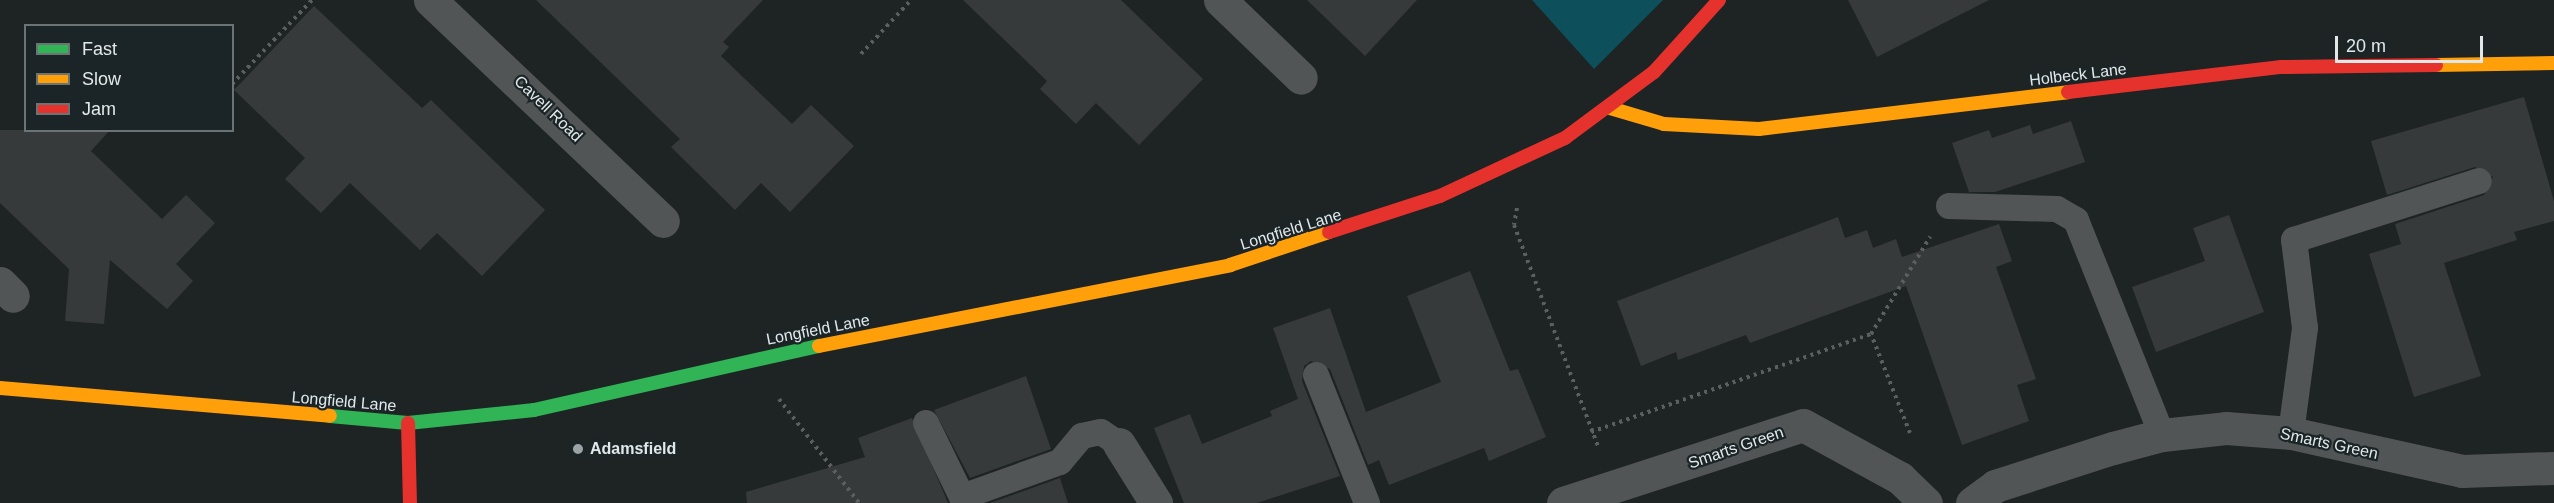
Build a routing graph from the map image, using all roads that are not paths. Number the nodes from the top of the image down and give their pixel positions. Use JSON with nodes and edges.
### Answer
{"nodes":[{"id":1,"x":430,"y":0,"type":"edge"},
{"id":2,"x":1220,"y":0,"type":"edge"},
{"id":3,"x":1719,"y":0,"type":"edge"},
{"id":4,"x":2554,"y":63,"type":"edge"},
{"id":5,"x":1301,"y":78,"type":"dead end"},
{"id":6,"x":1610,"y":108,"type":"junction"},
{"id":7,"x":2479,"y":181,"type":"dead end"},
{"id":8,"x":1949,"y":206,"type":"road end"},
{"id":9,"x":663,"y":221,"type":"dead end"},
{"id":10,"x":1316,"y":375,"type":"dead end"},
{"id":11,"x":0,"y":388,"type":"edge"},
{"id":12,"x":408,"y":423,"type":"junction"},
{"id":13,"x":926,"y":423,"type":"dead end"},
{"id":14,"x":2291,"y":433,"type":"junction"},
{"id":15,"x":2162,"y":435,"type":"junction"},
{"id":16,"x":1119,"y":444,"type":"joint"},
{"id":17,"x":2554,"y":468,"type":"edge"},
{"id":18,"x":410,"y":503,"type":"edge"},
{"id":19,"x":1156,"y":503,"type":"edge"},
{"id":20,"x":1367,"y":503,"type":"edge"},
{"id":21,"x":1563,"y":503,"type":"edge"},
{"id":22,"x":1926,"y":503,"type":"edge"},
{"id":23,"x":1972,"y":503,"type":"edge"}],
"edges":[{"from":1,"to":9,"type":"street","name":"Cavell Road"},
{"from":2,"to":5,"type":"street"},
{"from":3,"to":6,"type":"street","name":"Longfield Lane"},
{"from":4,"to":6,"type":"street","name":"Holbeck Lane"},
{"from":6,"to":12,"type":"street","name":"Longfield Lane"},
{"from":7,"to":14,"type":"lane"},
{"from":8,"to":15,"type":"lane"},
{"from":10,"to":20,"type":"lane"},
{"from":11,"to":12,"type":"street","name":"Longfield Lane"},
{"from":12,"to":18,"type":"street"},
{"from":13,"to":16,"type":"lane"},
{"from":14,"to":15,"type":"street","name":"Smarts Green"},
{"from":14,"to":17,"type":"street","name":"Smarts Green"},
{"from":15,"to":23,"type":"street","name":"Smarts Green"},
{"from":16,"to":19,"type":"street"},
{"from":21,"to":22,"type":"street","name":"Smarts Green"}]}
